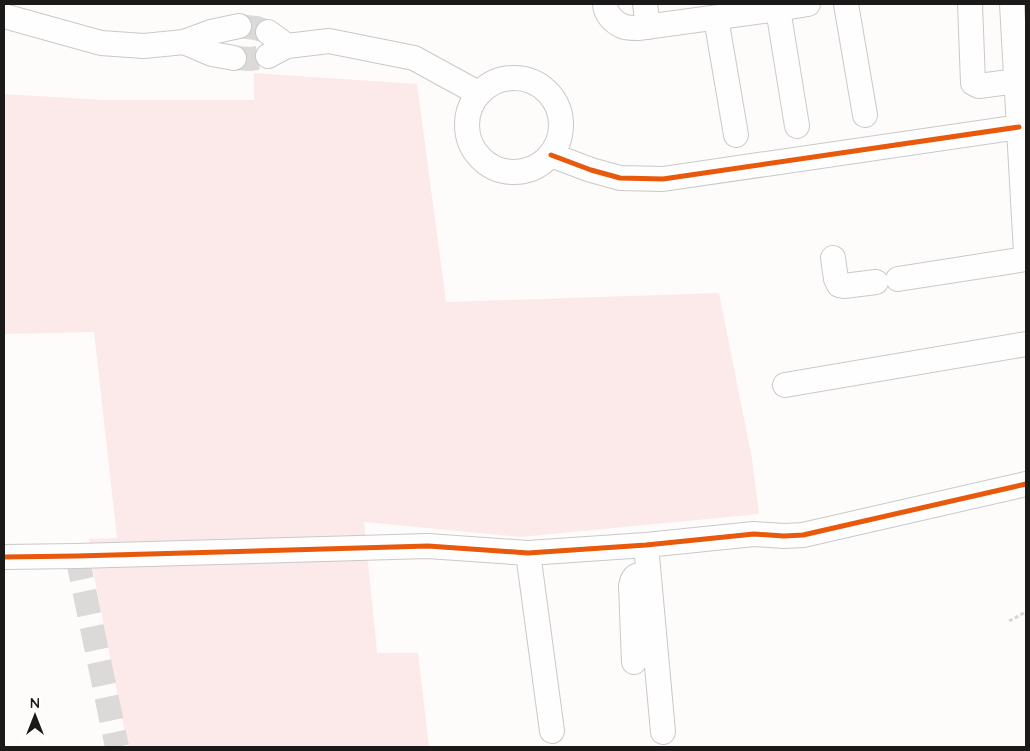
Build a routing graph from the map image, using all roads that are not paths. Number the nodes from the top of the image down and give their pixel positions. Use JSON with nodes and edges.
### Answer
{"nodes":[{"id":1,"x":605,"y":4,"type":"edge"},
{"id":2,"x":645,"y":4,"type":"edge"},
{"id":3,"x":846,"y":4,"type":"edge"},
{"id":4,"x":970,"y":4,"type":"edge"},
{"id":5,"x":1012,"y":4,"type":"edge"},
{"id":6,"x":793,"y":6,"type":"edge"},
{"id":7,"x":722,"y":13,"type":"edge"},
{"id":8,"x":4,"y":16,"type":"edge"},
{"id":9,"x":239,"y":26,"type":"tunnel mouth"},
{"id":10,"x":648,"y":27,"type":"junction"},
{"id":11,"x":268,"y":32,"type":"tunnel mouth"},
{"id":12,"x":184,"y":42,"type":"junction"},
{"id":13,"x":1021,"y":51,"type":"edge"},
{"id":14,"x":234,"y":58,"type":"tunnel mouth"},
{"id":15,"x":1017,"y":80,"type":"junction"},
{"id":16,"x":478,"y":94,"type":"junction"},
{"id":17,"x":865,"y":115,"type":"dead end"},
{"id":18,"x":798,"y":126,"type":"dead end"},
{"id":19,"x":1022,"y":131,"type":"edge"},
{"id":20,"x":736,"y":136,"type":"dead end"},
{"id":21,"x":551,"y":155,"type":"junction"},
{"id":22,"x":1025,"y":216,"type":"edge"},
{"id":23,"x":1026,"y":253,"type":"edge"},
{"id":24,"x":833,"y":258,"type":"dead end"},
{"id":25,"x":1026,"y":259,"type":"edge"},
{"id":26,"x":1026,"y":344,"type":"edge"},
{"id":27,"x":785,"y":385,"type":"dead end"},
{"id":28,"x":1026,"y":484,"type":"edge"},
{"id":29,"x":646,"y":545,"type":"junction"},
{"id":30,"x":528,"y":553,"type":"junction"},
{"id":31,"x":4,"y":557,"type":"edge"},
{"id":32,"x":648,"y":574,"type":"junction"},
{"id":33,"x":634,"y":662,"type":"dead end"},
{"id":34,"x":552,"y":731,"type":"dead end"},
{"id":35,"x":663,"y":732,"type":"dead end"}],
"edges":[{"from":1,"to":10,"type":"street"},
{"from":2,"to":10,"type":"street"},
{"from":3,"to":17,"type":"street"},
{"from":4,"to":15,"type":"street"},
{"from":5,"to":13,"type":"street"},
{"from":6,"to":7,"type":"street"},
{"from":6,"to":18,"type":"street"},
{"from":7,"to":10,"type":"street"},
{"from":7,"to":20,"type":"street"},
{"from":8,"to":12,"type":"street"},
{"from":9,"to":12,"type":"street"},
{"from":11,"to":16,"type":"street"},
{"from":12,"to":14,"type":"street"},
{"from":13,"to":15,"type":"street"},
{"from":15,"to":19,"type":"street"},
{"from":16,"to":21,"type":"street"},
{"from":16,"to":21,"type":"street"},
{"from":19,"to":21,"type":"street"},
{"from":19,"to":22,"type":"street"},
{"from":22,"to":23,"type":"street"},
{"from":24,"to":25,"type":"street"},
{"from":26,"to":27,"type":"street"},
{"from":28,"to":29,"type":"street"},
{"from":29,"to":30,"type":"street"},
{"from":29,"to":32,"type":"street"},
{"from":30,"to":31,"type":"street"},
{"from":30,"to":34,"type":"street"},
{"from":32,"to":33,"type":"street"},
{"from":32,"to":35,"type":"street"}]}
